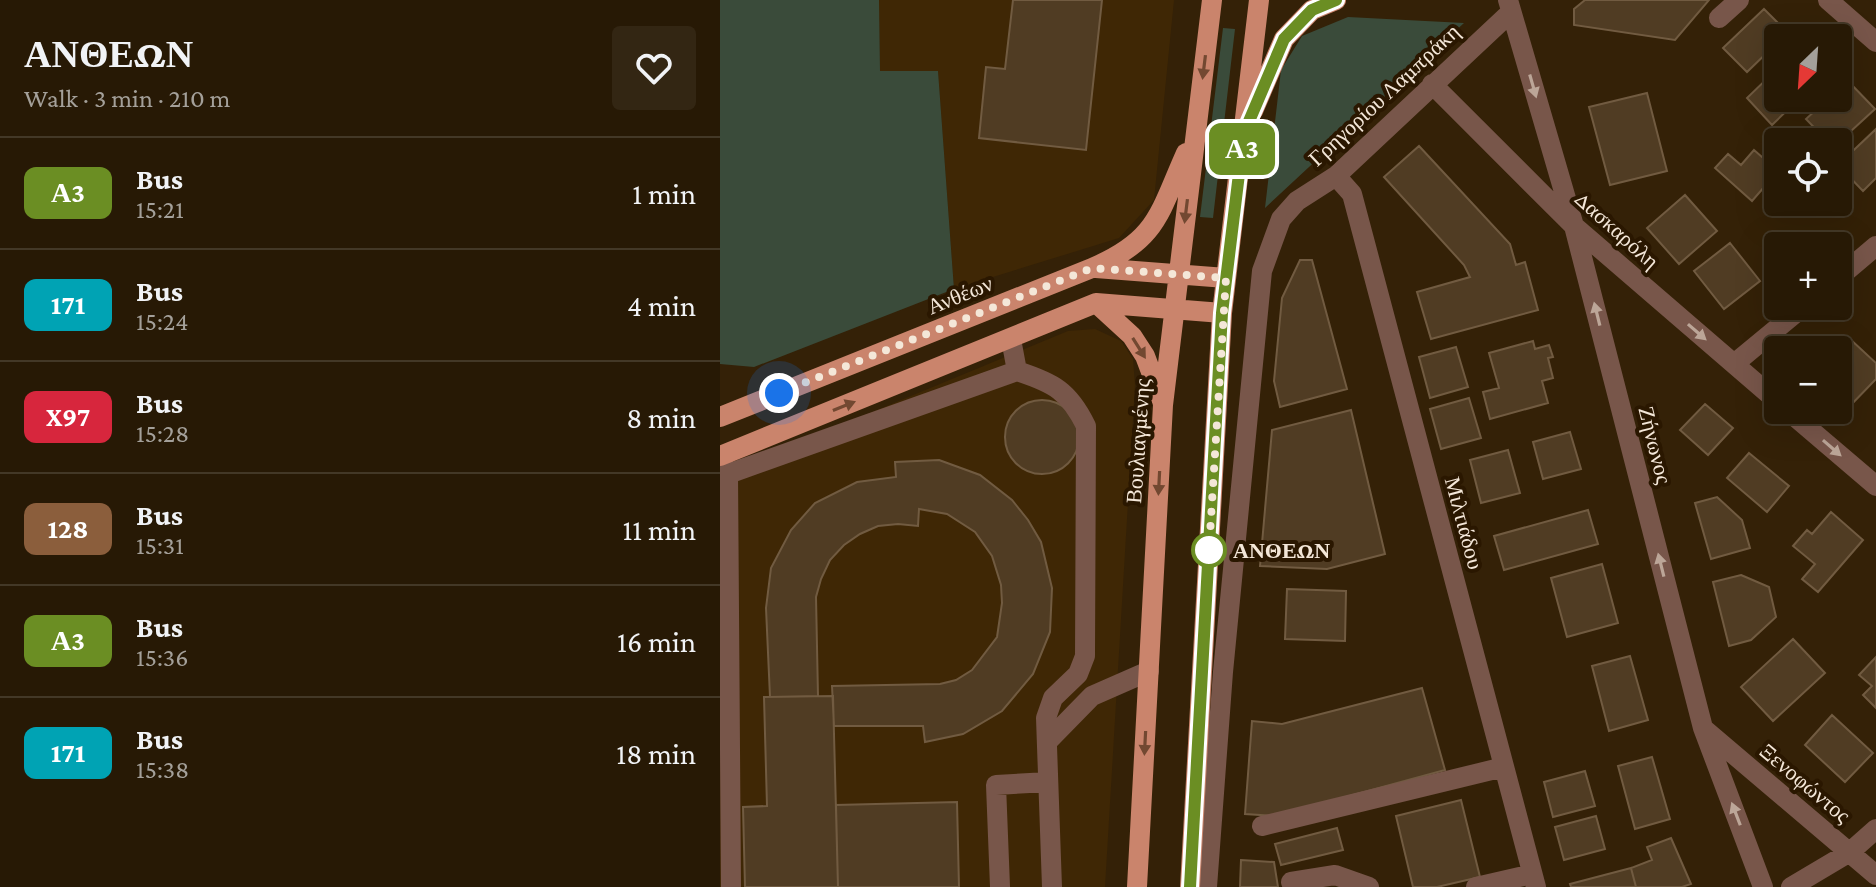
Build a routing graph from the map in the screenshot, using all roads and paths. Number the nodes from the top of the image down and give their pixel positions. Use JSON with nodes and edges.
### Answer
{"nodes":[{"id":1,"x":1212,"y":0,"type":"edge"},
{"id":2,"x":1259,"y":0,"type":"edge"},
{"id":3,"x":1336,"y":0,"type":"edge"},
{"id":4,"x":1739,"y":0,"type":"edge"},
{"id":5,"x":1828,"y":0,"type":"edge"},
{"id":6,"x":1509,"y":6,"type":"edge"},
{"id":7,"x":1719,"y":18,"type":"dead end"},
{"id":8,"x":1876,"y":42,"type":"edge"},
{"id":9,"x":1432,"y":84,"type":"junction"},
{"id":10,"x":1195,"y":133,"type":"junction"},
{"id":11,"x":1244,"y":133,"type":"junction"},
{"id":12,"x":1336,"y":176,"type":"junction"},
{"id":13,"x":1574,"y":226,"type":"junction"},
{"id":14,"x":1876,"y":246,"type":"edge"},
{"id":15,"x":1852,"y":266,"type":"edge"},
{"id":16,"x":1092,"y":268,"type":"junction"},
{"id":17,"x":1178,"y":274,"type":"junction"},
{"id":18,"x":1226,"y":278,"type":"junction"},
{"id":19,"x":1096,"y":303,"type":"junction"},
{"id":20,"x":1174,"y":310,"type":"junction"},
{"id":21,"x":1222,"y":313,"type":"junction"},
{"id":22,"x":1787,"y":320,"type":"edge"},
{"id":23,"x":1011,"y":339,"type":"junction"},
{"id":24,"x":1734,"y":364,"type":"junction"},
{"id":25,"x":1017,"y":371,"type":"junction"},
{"id":26,"x":1764,"y":390,"type":"edge"},
{"id":27,"x":1163,"y":405,"type":"junction"},
{"id":28,"x":720,"y":417,"type":"edge"},
{"id":29,"x":1803,"y":424,"type":"edge"},
{"id":30,"x":723,"y":462,"type":"edge"},
{"id":31,"x":1876,"y":486,"type":"edge"},
{"id":32,"x":1149,"y":671,"type":"junction"},
{"id":33,"x":1703,"y":728,"type":"junction"},
{"id":34,"x":1047,"y":742,"type":"junction"},
{"id":35,"x":1504,"y":767,"type":"junction"},
{"id":36,"x":1048,"y":782,"type":"junction"},
{"id":37,"x":1262,"y":826,"type":"dead end"},
{"id":38,"x":1876,"y":829,"type":"edge"},
{"id":39,"x":1850,"y":852,"type":"junction"},
{"id":40,"x":1876,"y":875,"type":"edge"},
{"id":41,"x":1534,"y":880,"type":"edge"},
{"id":42,"x":1291,"y":882,"type":"dead end"},
{"id":43,"x":731,"y":887,"type":"edge"},
{"id":44,"x":1000,"y":887,"type":"edge"},
{"id":45,"x":1052,"y":887,"type":"edge"},
{"id":46,"x":1137,"y":887,"type":"edge"},
{"id":47,"x":1190,"y":887,"type":"edge"},
{"id":48,"x":1207,"y":887,"type":"edge"},
{"id":49,"x":1369,"y":887,"type":"edge"},
{"id":50,"x":1476,"y":887,"type":"edge"},
{"id":51,"x":1763,"y":887,"type":"edge"},
{"id":52,"x":1791,"y":887,"type":"edge"}],
"edges":[{"from":1,"to":10,"type":"main road","name":"Βουλιαγμένης","one_way":true},
{"from":2,"to":11,"type":"main road"},
{"from":3,"to":11,"type":"main road"},
{"from":4,"to":7,"type":"street"},
{"from":5,"to":8,"type":"street"},
{"from":6,"to":9,"type":"street","name":"Γρηγορίου Λαμπράκη"},
{"from":6,"to":13,"type":"street","name":"Ζήνωνος","one_way":true},
{"from":9,"to":12,"type":"street","name":"Γρηγορίου Λαμπράκη"},
{"from":9,"to":13,"type":"street","name":"Δασκαρόλη"},
{"from":10,"to":16,"type":"main road"},
{"from":10,"to":17,"type":"main road","name":"Βουλιαγμένης","one_way":true},
{"from":11,"to":18,"type":"main road"},
{"from":12,"to":35,"type":"street","name":"Μιλτιάδου"},
{"from":12,"to":48,"type":"street","name":"Γρηγορίου Λαμπράκη"},
{"from":13,"to":24,"type":"street","name":"Δασκαρόλη","one_way":true},
{"from":33,"to":13,"type":"street","name":"Ζήνωνος","one_way":true},
{"from":14,"to":15,"type":"street"},
{"from":16,"to":17,"type":"main road","name":"Ανθέων"},
{"from":16,"to":28,"type":"main road","name":"Ανθέων"},
{"from":17,"to":18,"type":"main road","name":"Ανθέων"},
{"from":17,"to":20,"type":"main road","name":"Βουλιαγμένης"},
{"from":18,"to":21,"type":"main road"},
{"from":19,"to":20,"type":"main road"},
{"from":19,"to":23,"type":"main road"},
{"from":19,"to":27,"type":"main road","one_way":true},
{"from":20,"to":21,"type":"main road"},
{"from":20,"to":27,"type":"main road","name":"Βουλιαγμένης"},
{"from":21,"to":47,"type":"main road"},
{"from":22,"to":24,"type":"street"},
{"from":23,"to":25,"type":"street"},
{"from":30,"to":23,"type":"main road","one_way":true},
{"from":24,"to":26,"type":"street","name":"Δασκαρόλη"},
{"from":25,"to":30,"type":"street"},
{"from":25,"to":34,"type":"street"},
{"from":27,"to":32,"type":"main road","name":"Βουλιαγμένης","one_way":true},
{"from":29,"to":31,"type":"street","one_way":true},
{"from":30,"to":43,"type":"street"},
{"from":32,"to":34,"type":"street"},
{"from":32,"to":46,"type":"main road","name":"Βουλιαγμένης","one_way":true},
{"from":33,"to":39,"type":"street","name":"Ξενοφώντος"},
{"from":51,"to":33,"type":"street","name":"Ζήνωνος","one_way":true},
{"from":34,"to":36,"type":"street"},
{"from":35,"to":37,"type":"street"},
{"from":35,"to":41,"type":"street","name":"Μιλτιάδου"},
{"from":36,"to":44,"type":"street"},
{"from":36,"to":45,"type":"street"},
{"from":38,"to":39,"type":"street"},
{"from":39,"to":40,"type":"street","name":"Ξενοφώντος"},
{"from":39,"to":52,"type":"street"},
{"from":41,"to":50,"type":"street"},
{"from":42,"to":49,"type":"street"}]}
